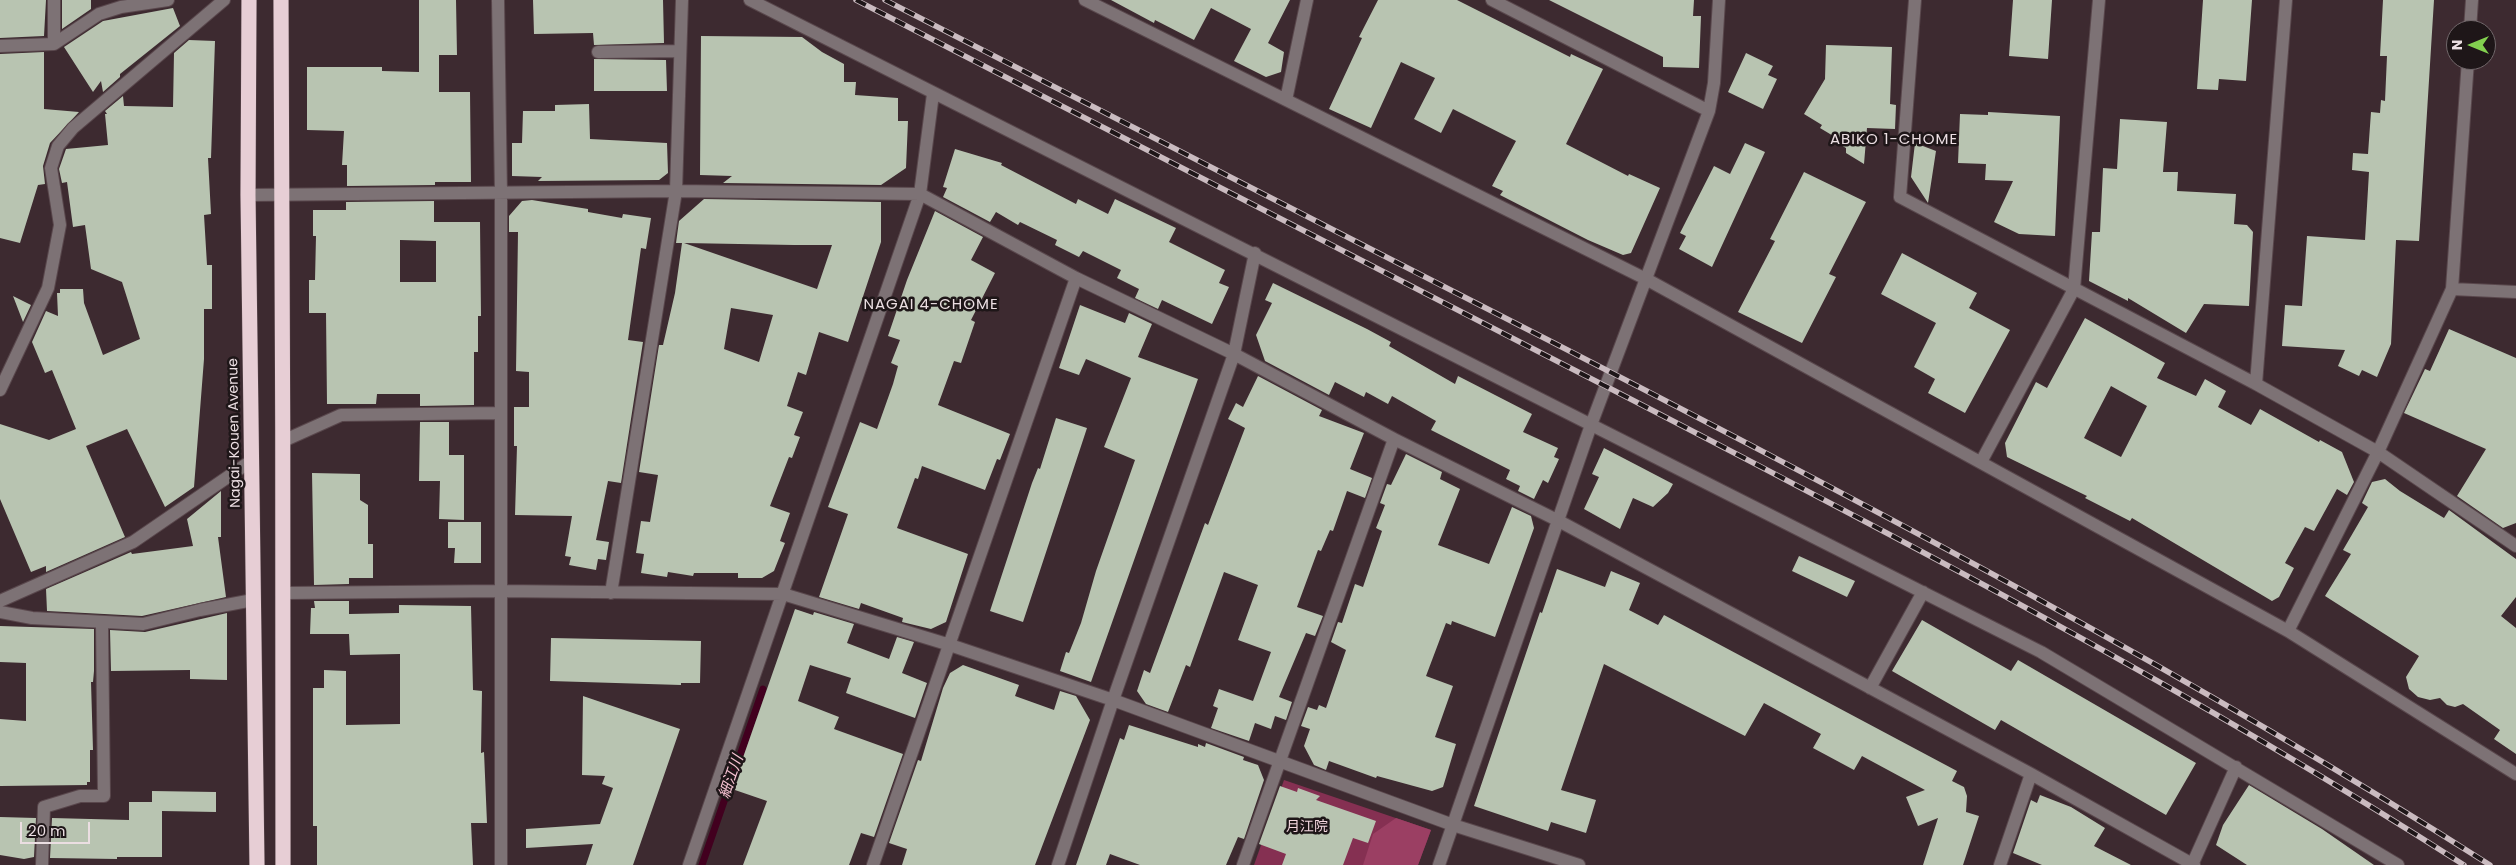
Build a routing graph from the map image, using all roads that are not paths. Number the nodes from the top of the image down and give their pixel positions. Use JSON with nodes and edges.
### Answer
{"nodes":[{"id":1,"x":54,"y":0,"type":"edge"},
{"id":2,"x":168,"y":0,"type":"edge"},
{"id":3,"x":224,"y":0,"type":"edge"},
{"id":4,"x":249,"y":0,"type":"edge"},
{"id":5,"x":281,"y":0,"type":"edge"},
{"id":6,"x":498,"y":0,"type":"edge"},
{"id":7,"x":682,"y":0,"type":"edge"},
{"id":8,"x":750,"y":0,"type":"edge"},
{"id":9,"x":1085,"y":0,"type":"edge"},
{"id":10,"x":1308,"y":0,"type":"edge"},
{"id":11,"x":1492,"y":0,"type":"edge"},
{"id":12,"x":1719,"y":0,"type":"edge"},
{"id":13,"x":1915,"y":0,"type":"edge"},
{"id":14,"x":2099,"y":0,"type":"edge"},
{"id":15,"x":2286,"y":0,"type":"edge"},
{"id":16,"x":2472,"y":0,"type":"edge"},
{"id":17,"x":2471,"y":20,"type":"edge"},
{"id":18,"x":54,"y":44,"type":"junction"},
{"id":19,"x":0,"y":46,"type":"edge"},
{"id":20,"x":680,"y":51,"type":"junction"},
{"id":21,"x":598,"y":52,"type":"dead end"},
{"id":22,"x":2467,"y":70,"type":"edge"},
{"id":23,"x":933,"y":94,"type":"junction"},
{"id":24,"x":1286,"y":100,"type":"junction"},
{"id":25,"x":1709,"y":111,"type":"junction"},
{"id":26,"x":676,"y":191,"type":"junction"},
{"id":27,"x":501,"y":194,"type":"junction"},
{"id":28,"x":920,"y":194,"type":"junction"},
{"id":29,"x":281,"y":195,"type":"junction"},
{"id":30,"x":248,"y":196,"type":"junction"},
{"id":31,"x":1255,"y":253,"type":"junction"},
{"id":32,"x":1076,"y":278,"type":"junction"},
{"id":33,"x":1646,"y":279,"type":"junction"},
{"id":34,"x":2074,"y":289,"type":"junction"},
{"id":35,"x":2452,"y":289,"type":"junction"},
{"id":36,"x":2516,"y":292,"type":"edge"},
{"id":37,"x":1234,"y":354,"type":"junction"},
{"id":38,"x":2256,"y":384,"type":"junction"},
{"id":39,"x":0,"y":390,"type":"edge"},
{"id":40,"x":500,"y":413,"type":"junction"},
{"id":41,"x":1591,"y":425,"type":"junction"},
{"id":42,"x":1394,"y":439,"type":"junction"},
{"id":43,"x":283,"y":441,"type":"junction"},
{"id":44,"x":2378,"y":452,"type":"junction"},
{"id":45,"x":251,"y":461,"type":"junction"},
{"id":46,"x":1981,"y":462,"type":"junction"},
{"id":47,"x":1557,"y":520,"type":"junction"},
{"id":48,"x":2516,"y":546,"type":"edge"},
{"id":49,"x":500,"y":591,"type":"junction"},
{"id":50,"x":611,"y":592,"type":"junction"},
{"id":51,"x":1922,"y":592,"type":"junction"},
{"id":52,"x":285,"y":593,"type":"junction"},
{"id":53,"x":783,"y":594,"type":"junction"},
{"id":54,"x":253,"y":600,"type":"junction"},
{"id":55,"x":0,"y":601,"type":"edge"},
{"id":56,"x":0,"y":612,"type":"edge"},
{"id":57,"x":102,"y":624,"type":"junction"},
{"id":58,"x":2288,"y":632,"type":"junction"},
{"id":59,"x":950,"y":645,"type":"junction"},
{"id":60,"x":1870,"y":688,"type":"junction"},
{"id":61,"x":1113,"y":700,"type":"junction"},
{"id":62,"x":1279,"y":761,"type":"junction"},
{"id":63,"x":2236,"y":766,"type":"junction"},
{"id":64,"x":2031,"y":774,"type":"junction"},
{"id":65,"x":2516,"y":774,"type":"edge"},
{"id":66,"x":1453,"y":825,"type":"junction"},
{"id":67,"x":1557,"y":862,"type":"edge"},
{"id":68,"x":42,"y":865,"type":"edge"},
{"id":69,"x":257,"y":865,"type":"edge"},
{"id":70,"x":283,"y":865,"type":"edge"},
{"id":71,"x":501,"y":865,"type":"edge"},
{"id":72,"x":689,"y":865,"type":"edge"},
{"id":73,"x":873,"y":865,"type":"edge"},
{"id":74,"x":1058,"y":865,"type":"edge"},
{"id":75,"x":1243,"y":865,"type":"edge"},
{"id":76,"x":1439,"y":865,"type":"edge"},
{"id":77,"x":1579,"y":865,"type":"edge"},
{"id":78,"x":2000,"y":865,"type":"edge"},
{"id":79,"x":2192,"y":865,"type":"edge"},
{"id":80,"x":2398,"y":865,"type":"edge"}],
"edges":[{"from":1,"to":18,"type":"street"},
{"from":2,"to":18,"type":"street"},
{"from":3,"to":39,"type":"street"},
{"from":4,"to":30,"type":"highway","name":"Nagai-Kouen Avenue"},
{"from":5,"to":29,"type":"highway"},
{"from":6,"to":27,"type":"street"},
{"from":7,"to":20,"type":"street"},
{"from":8,"to":23,"type":"street"},
{"from":9,"to":24,"type":"street"},
{"from":10,"to":24,"type":"street"},
{"from":11,"to":25,"type":"street"},
{"from":12,"to":25,"type":"street"},
{"from":13,"to":34,"type":"street"},
{"from":14,"to":34,"type":"street"},
{"from":15,"to":38,"type":"street"},
{"from":16,"to":17,"type":"street"},
{"from":18,"to":19,"type":"street"},
{"from":20,"to":21,"type":"street"},
{"from":20,"to":26,"type":"street"},
{"from":22,"to":35,"type":"street"},
{"from":23,"to":28,"type":"street"},
{"from":23,"to":31,"type":"street"},
{"from":24,"to":33,"type":"street"},
{"from":25,"to":33,"type":"street"},
{"from":26,"to":27,"type":"street"},
{"from":26,"to":28,"type":"street"},
{"from":26,"to":50,"type":"street"},
{"from":27,"to":29,"type":"street"},
{"from":27,"to":40,"type":"street"},
{"from":28,"to":32,"type":"street"},
{"from":28,"to":53,"type":"street"},
{"from":29,"to":30,"type":"street"},
{"from":29,"to":43,"type":"highway"},
{"from":30,"to":45,"type":"highway","name":"Nagai-Kouen Avenue"},
{"from":31,"to":37,"type":"street"},
{"from":31,"to":41,"type":"street"},
{"from":32,"to":37,"type":"street"},
{"from":32,"to":59,"type":"street"},
{"from":33,"to":41,"type":"street"},
{"from":33,"to":46,"type":"street"},
{"from":34,"to":38,"type":"street"},
{"from":34,"to":46,"type":"street"},
{"from":35,"to":36,"type":"street"},
{"from":35,"to":44,"type":"street"},
{"from":37,"to":42,"type":"street"},
{"from":37,"to":61,"type":"street"},
{"from":38,"to":44,"type":"street"},
{"from":40,"to":43,"type":"street"},
{"from":40,"to":49,"type":"street"},
{"from":41,"to":47,"type":"street"},
{"from":41,"to":51,"type":"street"},
{"from":42,"to":47,"type":"street"},
{"from":42,"to":62,"type":"street"},
{"from":43,"to":52,"type":"highway"},
{"from":44,"to":48,"type":"street"},
{"from":44,"to":58,"type":"street"},
{"from":45,"to":54,"type":"highway","name":"Nagai-Kouen Avenue"},
{"from":45,"to":55,"type":"street"},
{"from":46,"to":58,"type":"street"},
{"from":47,"to":60,"type":"street"},
{"from":47,"to":66,"type":"street"},
{"from":49,"to":50,"type":"street"},
{"from":49,"to":52,"type":"street"},
{"from":49,"to":71,"type":"street"},
{"from":50,"to":53,"type":"street"},
{"from":51,"to":60,"type":"street"},
{"from":51,"to":63,"type":"street"},
{"from":52,"to":70,"type":"highway"},
{"from":53,"to":59,"type":"street"},
{"from":53,"to":72,"type":"street"},
{"from":54,"to":57,"type":"street"},
{"from":54,"to":69,"type":"highway","name":"Nagai-Kouen Avenue"},
{"from":56,"to":57,"type":"street"},
{"from":57,"to":68,"type":"street"},
{"from":58,"to":65,"type":"street"},
{"from":59,"to":61,"type":"street"},
{"from":59,"to":73,"type":"street"},
{"from":60,"to":64,"type":"street"},
{"from":61,"to":62,"type":"street"},
{"from":61,"to":74,"type":"street"},
{"from":62,"to":66,"type":"street"},
{"from":62,"to":75,"type":"street"},
{"from":63,"to":79,"type":"street"},
{"from":63,"to":80,"type":"street"},
{"from":64,"to":78,"type":"street"},
{"from":64,"to":79,"type":"street"},
{"from":66,"to":67,"type":"street"},
{"from":66,"to":76,"type":"street"},
{"from":67,"to":77,"type":"street"}]}
